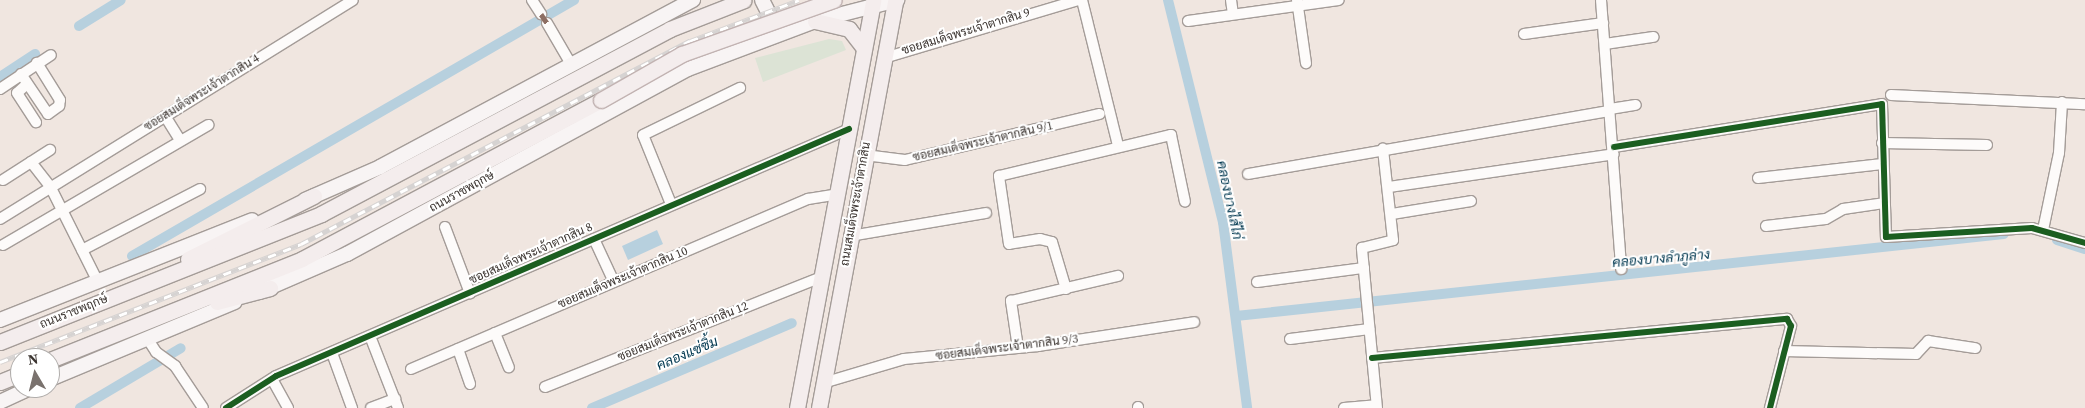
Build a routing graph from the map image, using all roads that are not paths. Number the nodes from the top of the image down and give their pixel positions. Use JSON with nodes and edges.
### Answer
{"nodes":[{"id":1,"x":353,"y":0,"type":"edge"},
{"id":2,"x":532,"y":0,"type":"edge"},
{"id":3,"x":693,"y":0,"type":"edge"},
{"id":4,"x":744,"y":0,"type":"edge"},
{"id":5,"x":762,"y":0,"type":"edge"},
{"id":6,"x":834,"y":0,"type":"edge"},
{"id":7,"x":896,"y":0,"type":"edge"},
{"id":8,"x":1078,"y":0,"type":"edge"},
{"id":9,"x":1082,"y":0,"type":"edge"},
{"id":10,"x":1231,"y":0,"type":"edge"},
{"id":11,"x":1339,"y":0,"type":"edge"},
{"id":12,"x":1600,"y":0,"type":"edge"},
{"id":13,"x":873,"y":3,"type":"edge"},
{"id":14,"x":1297,"y":3,"type":"edge"},
{"id":15,"x":1234,"y":14,"type":"junction"},
{"id":16,"x":815,"y":21,"type":"junction"},
{"id":17,"x":1188,"y":21,"type":"dead end"},
{"id":18,"x":1603,"y":23,"type":"junction"},
{"id":19,"x":1524,"y":34,"type":"dead end"},
{"id":20,"x":1653,"y":37,"type":"dead end"},
{"id":21,"x":750,"y":44,"type":"junction"},
{"id":22,"x":1605,"y":44,"type":"junction"},
{"id":23,"x":864,"y":48,"type":"junction"},
{"id":24,"x":51,"y":55,"type":"dead end"},
{"id":25,"x":884,"y":58,"type":"junction"},
{"id":26,"x":1306,"y":63,"type":"dead end"},
{"id":27,"x":37,"y":64,"type":"junction"},
{"id":28,"x":571,"y":64,"type":"junction"},
{"id":29,"x":24,"y":79,"type":"junction"},
{"id":30,"x":740,"y":88,"type":"dead end"},
{"id":31,"x":0,"y":89,"type":"edge"},
{"id":32,"x":1891,"y":95,"type":"dead end"},
{"id":33,"x":2062,"y":102,"type":"junction"},
{"id":34,"x":2085,"y":104,"type":"edge"},
{"id":35,"x":1636,"y":105,"type":"dead end"},
{"id":36,"x":1610,"y":110,"type":"junction"},
{"id":37,"x":48,"y":114,"type":"junction"},
{"id":38,"x":1100,"y":114,"type":"dead end"},
{"id":39,"x":165,"y":116,"type":"junction"},
{"id":40,"x":208,"y":125,"type":"dead end"},
{"id":41,"x":849,"y":129,"type":"junction"},
{"id":42,"x":180,"y":140,"type":"junction"},
{"id":43,"x":1882,"y":143,"type":"junction"},
{"id":44,"x":1987,"y":145,"type":"dead end"},
{"id":45,"x":1118,"y":146,"type":"junction"},
{"id":46,"x":1383,"y":149,"type":"junction"},
{"id":47,"x":50,"y":150,"type":"dead end"},
{"id":48,"x":1614,"y":151,"type":"junction"},
{"id":49,"x":865,"y":155,"type":"junction"},
{"id":50,"x":31,"y":162,"type":"junction"},
{"id":51,"x":1882,"y":164,"type":"junction"},
{"id":52,"x":1248,"y":174,"type":"dead end"},
{"id":53,"x":1758,"y":178,"type":"dead end"},
{"id":54,"x":3,"y":180,"type":"dead end"},
{"id":55,"x":50,"y":186,"type":"junction"},
{"id":56,"x":1389,"y":187,"type":"junction"},
{"id":57,"x":200,"y":189,"type":"dead end"},
{"id":58,"x":838,"y":194,"type":"junction"},
{"id":59,"x":314,"y":196,"type":"junction"},
{"id":60,"x":1471,"y":201,"type":"dead end"},
{"id":61,"x":1185,"y":202,"type":"dead end"},
{"id":62,"x":671,"y":204,"type":"junction"},
{"id":63,"x":1884,"y":204,"type":"junction"},
{"id":64,"x":62,"y":209,"type":"junction"},
{"id":65,"x":986,"y":213,"type":"dead end"},
{"id":66,"x":1392,"y":214,"type":"junction"},
{"id":67,"x":0,"y":219,"type":"edge"},
{"id":68,"x":1766,"y":226,"type":"dead end"},
{"id":69,"x":445,"y":227,"type":"dead end"},
{"id":70,"x":2043,"y":230,"type":"junction"},
{"id":71,"x":850,"y":236,"type":"junction"},
{"id":72,"x":594,"y":239,"type":"junction"},
{"id":73,"x":2085,"y":243,"type":"edge"},
{"id":74,"x":3,"y":245,"type":"dead end"},
{"id":75,"x":82,"y":250,"type":"junction"},
{"id":76,"x":1364,"y":268,"type":"junction"},
{"id":77,"x":1621,"y":269,"type":"dead end"},
{"id":78,"x":1118,"y":276,"type":"dead end"},
{"id":79,"x":822,"y":277,"type":"junction"},
{"id":80,"x":97,"y":280,"type":"junction"},
{"id":81,"x":614,"y":282,"type":"junction"},
{"id":82,"x":1257,"y":282,"type":"dead end"},
{"id":83,"x":270,"y":288,"type":"junction"},
{"id":84,"x":1066,"y":289,"type":"junction"},
{"id":85,"x":470,"y":293,"type":"junction"},
{"id":86,"x":115,"y":295,"type":"junction"},
{"id":87,"x":152,"y":319,"type":"junction"},
{"id":88,"x":0,"y":320,"type":"edge"},
{"id":89,"x":1194,"y":322,"type":"dead end"},
{"id":90,"x":1369,"y":330,"type":"junction"},
{"id":91,"x":495,"y":333,"type":"junction"},
{"id":92,"x":370,"y":336,"type":"junction"},
{"id":93,"x":148,"y":338,"type":"junction"},
{"id":94,"x":1290,"y":339,"type":"dead end"},
{"id":95,"x":0,"y":342,"type":"edge"},
{"id":96,"x":1018,"y":348,"type":"junction"},
{"id":97,"x":1975,"y":348,"type":"dead end"},
{"id":98,"x":458,"y":349,"type":"junction"},
{"id":99,"x":1784,"y":351,"type":"junction"},
{"id":100,"x":332,"y":353,"type":"junction"},
{"id":101,"x":60,"y":356,"type":"edge"},
{"id":102,"x":1372,"y":358,"type":"junction"},
{"id":103,"x":509,"y":367,"type":"dead end"},
{"id":104,"x":411,"y":369,"type":"dead end"},
{"id":105,"x":60,"y":375,"type":"edge"},
{"id":106,"x":272,"y":379,"type":"junction"},
{"id":107,"x":823,"y":383,"type":"junction"},
{"id":108,"x":470,"y":384,"type":"dead end"},
{"id":109,"x":545,"y":387,"type":"dead end"},
{"id":110,"x":397,"y":403,"type":"edge"},
{"id":111,"x":1377,"y":406,"type":"edge"},
{"id":112,"x":203,"y":408,"type":"edge"},
{"id":113,"x":226,"y":408,"type":"edge"},
{"id":114,"x":288,"y":408,"type":"edge"},
{"id":115,"x":352,"y":408,"type":"edge"},
{"id":116,"x":371,"y":408,"type":"edge"},
{"id":117,"x":797,"y":408,"type":"edge"},
{"id":118,"x":819,"y":408,"type":"edge"},
{"id":119,"x":1344,"y":408,"type":"edge"},
{"id":120,"x":1770,"y":408,"type":"edge"}],
"edges":[{"from":1,"to":39,"type":"street","name":"ซอยสมเด็จพระเจ้าตากสิน 4"},
{"from":2,"to":28,"type":"street"},
{"from":3,"to":28,"type":"main road","name":"ถนนราชพฤกษ์"},
{"from":4,"to":86,"type":"main road","name":"ถนนราชพฤกษ์"},
{"from":5,"to":21,"type":"main road"},
{"from":6,"to":87,"type":"main road","name":"ถนนราชพฤกษ์","bridge":true},
{"from":7,"to":13,"type":"main road","name":"ถนนราชพฤกษ์"},
{"from":7,"to":25,"type":"main road","name":"ถนนสมเด็จพระเจ้าตากสิน"},
{"from":8,"to":25,"type":"street","name":"ซอยสมเด็จพระเจ้าตากสิน 9"},
{"from":9,"to":45,"type":"street"},
{"from":10,"to":15,"type":"street"},
{"from":11,"to":14,"type":"street"},
{"from":12,"to":18,"type":"street"},
{"from":13,"to":16,"type":"main road","name":"ถนนราชพฤกษ์"},
{"from":13,"to":23,"type":"main road","name":"ถนนสมเด็จพระเจ้าตากสิน"},
{"from":14,"to":15,"type":"street"},
{"from":14,"to":26,"type":"street"},
{"from":15,"to":17,"type":"street"},
{"from":16,"to":21,"type":"main road","name":"ถนนราชพฤกษ์"},
{"from":16,"to":23,"type":"main road"},
{"from":18,"to":19,"type":"street"},
{"from":18,"to":22,"type":"street"},
{"from":20,"to":22,"type":"street"},
{"from":21,"to":83,"type":"main road","name":"ถนนราชพฤกษ์"},
{"from":22,"to":36,"type":"street"},
{"from":23,"to":41,"type":"main road","name":"ถนนสมเด็จพระเจ้าตากสิน"},
{"from":24,"to":27,"type":"street"},
{"from":25,"to":49,"type":"main road","name":"ถนนสมเด็จพระเจ้าตากสิน"},
{"from":27,"to":29,"type":"street"},
{"from":27,"to":37,"type":"street"},
{"from":28,"to":59,"type":"main road","name":"ถนนราชพฤกษ์"},
{"from":29,"to":31,"type":"street"},
{"from":29,"to":37,"type":"street"},
{"from":29,"to":37,"type":"street"},
{"from":30,"to":62,"type":"street"},
{"from":32,"to":33,"type":"street"},
{"from":33,"to":34,"type":"street"},
{"from":33,"to":70,"type":"street"},
{"from":35,"to":36,"type":"street"},
{"from":36,"to":46,"type":"street"},
{"from":36,"to":48,"type":"street"},
{"from":38,"to":49,"type":"street","name":"ซอยสมเด็จพระเจ้าตากสิน 9/1"},
{"from":39,"to":42,"type":"street"},
{"from":39,"to":55,"type":"street","name":"ซอยสมเด็จพระเจ้าตากสิน 4"},
{"from":40,"to":42,"type":"street"},
{"from":41,"to":58,"type":"main road","name":"ถนนสมเด็จพระเจ้าตากสิน"},
{"from":41,"to":62,"type":"street","name":"ซอยสมเด็จพระเจ้าตากสิน 8"},
{"from":42,"to":64,"type":"street"},
{"from":43,"to":44,"type":"street"},
{"from":43,"to":48,"type":"street"},
{"from":43,"to":51,"type":"street"},
{"from":45,"to":61,"type":"street"},
{"from":45,"to":84,"type":"street"},
{"from":46,"to":52,"type":"street"},
{"from":46,"to":56,"type":"street"},
{"from":47,"to":50,"type":"street"},
{"from":48,"to":56,"type":"street"},
{"from":48,"to":77,"type":"street"},
{"from":49,"to":71,"type":"main road","name":"ถนนสมเด็จพระเจ้าตากสิน"},
{"from":50,"to":54,"type":"street"},
{"from":50,"to":55,"type":"street"},
{"from":51,"to":53,"type":"street"},
{"from":51,"to":63,"type":"street"},
{"from":55,"to":64,"type":"street"},
{"from":55,"to":67,"type":"street","name":"ซอยสมเด็จพระเจ้าตากสิน 4"},
{"from":56,"to":66,"type":"street"},
{"from":57,"to":75,"type":"street"},
{"from":58,"to":79,"type":"main road","name":"ถนนสมเด็จพระเจ้าตากสิน"},
{"from":58,"to":81,"type":"street","name":"ซอยสมเด็จพระเจ้าตากสิน 10"},
{"from":59,"to":80,"type":"main road","name":"ถนนราชพฤกษ์"},
{"from":59,"to":86,"type":"main road"},
{"from":60,"to":66,"type":"street"},
{"from":62,"to":72,"type":"street","name":"ซอยสมเด็จพระเจ้าตากสิน 8"},
{"from":63,"to":68,"type":"street"},
{"from":63,"to":70,"type":"street"},
{"from":64,"to":74,"type":"street"},
{"from":64,"to":75,"type":"street"},
{"from":65,"to":71,"type":"street"},
{"from":66,"to":76,"type":"street"},
{"from":69,"to":85,"type":"street"},
{"from":70,"to":73,"type":"street"},
{"from":71,"to":107,"type":"main road","name":"ถนนสมเด็จพระเจ้าตากสิน"},
{"from":72,"to":81,"type":"street"},
{"from":72,"to":85,"type":"street","name":"ซอยสมเด็จพระเจ้าตากสิน 8"},
{"from":75,"to":80,"type":"street"},
{"from":76,"to":82,"type":"street"},
{"from":76,"to":90,"type":"street"},
{"from":78,"to":84,"type":"street"},
{"from":79,"to":109,"type":"street","name":"ซอยสมเด็จพระเจ้าตากสิน 12"},
{"from":79,"to":117,"type":"main road","name":"ถนนสมเด็จพระเจ้าตากสิน"},
{"from":80,"to":88,"type":"main road","name":"ถนนราชพฤกษ์"},
{"from":81,"to":91,"type":"street","name":"ซอยสมเด็จพระเจ้าตากสิน 10"},
{"from":83,"to":87,"type":"main road"},
{"from":83,"to":93,"type":"main road","name":"ถนนราชพฤกษ์"},
{"from":84,"to":96,"type":"street"},
{"from":85,"to":92,"type":"street","name":"ซอยสมเด็จพระเจ้าตากสิน 8"},
{"from":86,"to":95,"type":"main road","name":"ถนนราชพฤกษ์"},
{"from":87,"to":101,"type":"main road","name":"ถนนราชพฤกษ์"},
{"from":89,"to":96,"type":"street","name":"ซอยสมเด็จพระเจ้าตากสิน 9/3"},
{"from":90,"to":94,"type":"street"},
{"from":90,"to":102,"type":"street"},
{"from":91,"to":98,"type":"street","name":"ซอยสมเด็จพระเจ้าตากสิน 10"},
{"from":91,"to":103,"type":"street"},
{"from":92,"to":100,"type":"street","name":"ซอยสมเด็จพระเจ้าตากสิน 8"},
{"from":92,"to":110,"type":"street"},
{"from":93,"to":105,"type":"main road","name":"ถนนราชพฤกษ์"},
{"from":93,"to":112,"type":"street"},
{"from":96,"to":107,"type":"street","name":"ซอยสมเด็จพระเจ้าตากสิน 9/3"},
{"from":97,"to":99,"type":"street"},
{"from":98,"to":104,"type":"street","name":"ซอยสมเด็จพระเจ้าตากสิน 10"},
{"from":98,"to":108,"type":"street"},
{"from":99,"to":102,"type":"street"},
{"from":99,"to":120,"type":"street"},
{"from":100,"to":106,"type":"street","name":"ซอยสมเด็จพระเจ้าตากสิน 8"},
{"from":100,"to":115,"type":"street"},
{"from":102,"to":111,"type":"street"},
{"from":106,"to":113,"type":"street","name":"ซอยสมเด็จพระเจ้าตากสิน 8"},
{"from":106,"to":114,"type":"street"},
{"from":107,"to":118,"type":"main road","name":"ถนนสมเด็จพระเจ้าตากสิน"},
{"from":110,"to":116,"type":"street"},
{"from":111,"to":119,"type":"street"}]}
